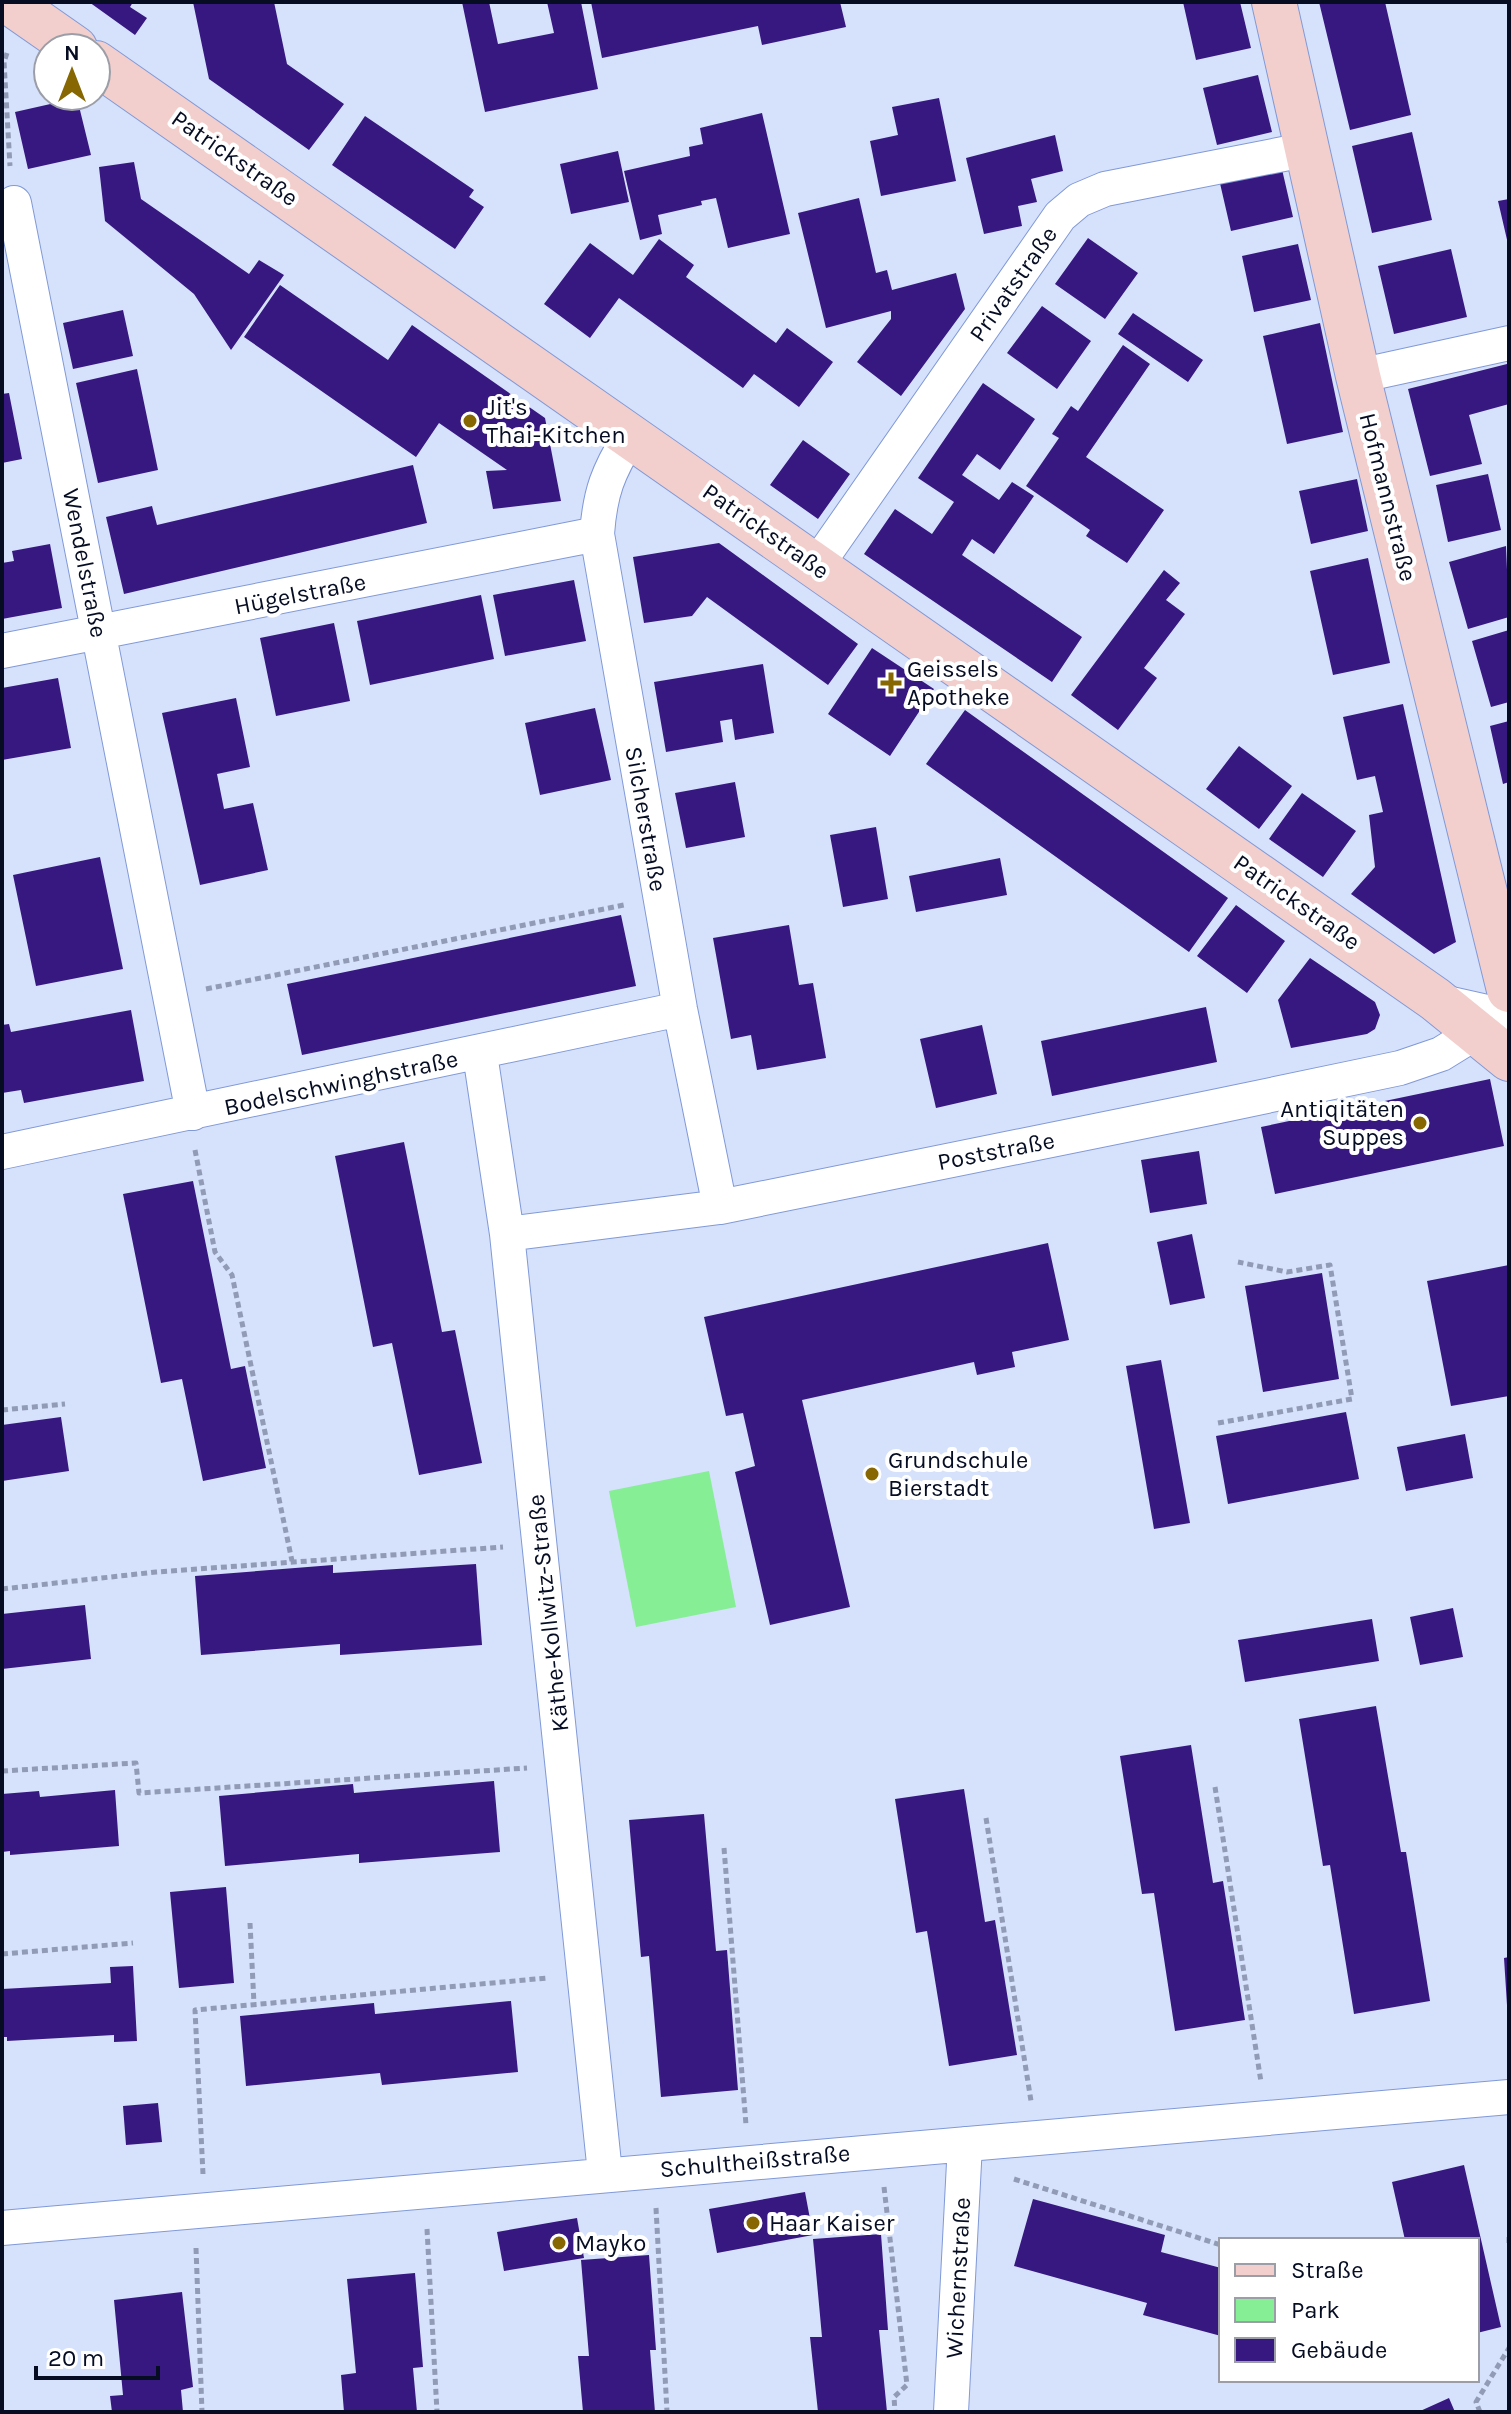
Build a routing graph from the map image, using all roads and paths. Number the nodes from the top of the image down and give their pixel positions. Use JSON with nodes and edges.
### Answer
{"nodes":[{"id":1,"x":1274,"y":2,"type":"edge"},
{"id":2,"x":16,"y":7,"type":"edge"},
{"id":3,"x":52,"y":32,"type":"edge"},
{"id":4,"x":112,"y":74,"type":"edge"},
{"id":5,"x":1309,"y":149,"type":"junction"},
{"id":6,"x":14,"y":203,"type":"joint"},
{"id":7,"x":1509,"y":343,"type":"edge"},
{"id":8,"x":1358,"y":376,"type":"junction"},
{"id":9,"x":630,"y":436,"type":"junction"},
{"id":10,"x":597,"y":534,"type":"junction"},
{"id":11,"x":816,"y":566,"type":"junction"},
{"id":12,"x":99,"y":634,"type":"junction"},
{"id":13,"x":2,"y":651,"type":"edge"},
{"id":14,"x":660,"y":898,"type":"junction"},
{"id":15,"x":1509,"y":990,"type":"edge"},
{"id":16,"x":170,"y":997,"type":"junction"},
{"id":17,"x":680,"y":1009,"type":"junction"},
{"id":18,"x":1492,"y":1025,"type":"edge"},
{"id":19,"x":480,"y":1054,"type":"junction"},
{"id":20,"x":1509,"y":1059,"type":"edge"},
{"id":21,"x":190,"y":1114,"type":"junction"},
{"id":22,"x":2,"y":1152,"type":"edge"},
{"id":23,"x":720,"y":1207,"type":"junction"},
{"id":24,"x":507,"y":1234,"type":"junction"},
{"id":25,"x":1238,"y":1262,"type":"dead end"},
{"id":26,"x":65,"y":1404,"type":"dead end"},
{"id":27,"x":2,"y":1410,"type":"edge"},
{"id":28,"x":1218,"y":1423,"type":"dead end"},
{"id":29,"x":540,"y":1545,"type":"junction"},
{"id":30,"x":292,"y":1561,"type":"junction"},
{"id":31,"x":2,"y":1589,"type":"edge"},
{"id":32,"x":564,"y":1765,"type":"junction"},
{"id":33,"x":2,"y":1771,"type":"edge"},
{"id":34,"x":1215,"y":1787,"type":"dead end"},
{"id":35,"x":986,"y":1818,"type":"dead end"},
{"id":36,"x":724,"y":1848,"type":"dead end"},
{"id":37,"x":250,"y":1923,"type":"dead end"},
{"id":38,"x":133,"y":1943,"type":"dead end"},
{"id":39,"x":2,"y":1954,"type":"edge"},
{"id":40,"x":587,"y":1974,"type":"junction"},
{"id":41,"x":254,"y":2004,"type":"junction"},
{"id":42,"x":1509,"y":2097,"type":"edge"},
{"id":43,"x":1267,"y":2119,"type":"junction"},
{"id":44,"x":1036,"y":2137,"type":"junction"},
{"id":45,"x":879,"y":2150,"type":"junction"},
{"id":46,"x":964,"y":2154,"type":"junction"},
{"id":47,"x":749,"y":2162,"type":"junction"},
{"id":48,"x":654,"y":2171,"type":"junction"},
{"id":49,"x":605,"y":2173,"type":"junction"},
{"id":50,"x":424,"y":2190,"type":"junction"},
{"id":51,"x":200,"y":2211,"type":"junction"},
{"id":52,"x":2,"y":2228,"type":"edge"},
{"id":53,"x":1219,"y":2244,"type":"edge"},
{"id":54,"x":1509,"y":2348,"type":"edge"},
{"id":55,"x":202,"y":2412,"type":"edge"},
{"id":56,"x":437,"y":2412,"type":"edge"},
{"id":57,"x":667,"y":2412,"type":"edge"},
{"id":58,"x":895,"y":2412,"type":"edge"},
{"id":59,"x":951,"y":2412,"type":"edge"},
{"id":60,"x":1480,"y":2412,"type":"edge"}],
"edges":[{"from":1,"to":5,"type":"main road","name":"Hofmannstraße"},
{"from":2,"to":3,"type":"main road"},
{"from":2,"to":6,"type":"path"},
{"from":4,"to":9,"type":"main road","name":"Patrickstraße"},
{"from":5,"to":8,"type":"main road","name":"Hofmannstraße"},
{"from":5,"to":11,"type":"street","name":"Privatstraße"},
{"from":6,"to":12,"type":"street","name":"Wendelstraße"},
{"from":7,"to":8,"type":"street"},
{"from":8,"to":15,"type":"main road","name":"Hofmannstraße"},
{"from":9,"to":10,"type":"street","name":"Silcherstraße"},
{"from":9,"to":11,"type":"main road","name":"Patrickstraße"},
{"from":10,"to":12,"type":"street","name":"Hügelstraße"},
{"from":10,"to":14,"type":"street","name":"Silcherstraße"},
{"from":11,"to":18,"type":"main road","name":"Patrickstraße"},
{"from":12,"to":13,"type":"street","name":"Hügelstraße"},
{"from":12,"to":16,"type":"street","name":"Wendelstraße"},
{"from":14,"to":16,"type":"path"},
{"from":14,"to":17,"type":"street","name":"Silcherstraße"},
{"from":16,"to":21,"type":"street","name":"Wendelstraße"},
{"from":17,"to":19,"type":"street","name":"Bodelschwinghstraße"},
{"from":17,"to":23,"type":"street","name":"Silcherstraße"},
{"from":18,"to":20,"type":"main road","name":"Patrickstraße"},
{"from":18,"to":23,"type":"street","name":"Poststraße"},
{"from":19,"to":21,"type":"street","name":"Bodelschwinghstraße"},
{"from":19,"to":24,"type":"street","name":"Käthe-Kollwitz-Straße"},
{"from":21,"to":22,"type":"street","name":"Bodelschwinghstraße"},
{"from":21,"to":30,"type":"path"},
{"from":23,"to":24,"type":"street","name":"Poststraße"},
{"from":24,"to":29,"type":"street","name":"Käthe-Kollwitz-Straße"},
{"from":25,"to":28,"type":"path"},
{"from":26,"to":27,"type":"path"},
{"from":29,"to":30,"type":"path"},
{"from":29,"to":32,"type":"street","name":"Käthe-Kollwitz-Straße"},
{"from":30,"to":31,"type":"path"},
{"from":32,"to":33,"type":"path"},
{"from":32,"to":40,"type":"street","name":"Käthe-Kollwitz-Straße"},
{"from":34,"to":43,"type":"path"},
{"from":35,"to":44,"type":"path"},
{"from":36,"to":47,"type":"path"},
{"from":37,"to":41,"type":"path"},
{"from":38,"to":39,"type":"path"},
{"from":40,"to":41,"type":"path"},
{"from":40,"to":49,"type":"street","name":"Käthe-Kollwitz-Straße"},
{"from":41,"to":51,"type":"path"},
{"from":42,"to":43,"type":"street","name":"Schultheißstraße"},
{"from":43,"to":44,"type":"street","name":"Schultheißstraße"},
{"from":44,"to":46,"type":"street","name":"Schultheißstraße"},
{"from":45,"to":46,"type":"street","name":"Schultheißstraße"},
{"from":45,"to":47,"type":"street","name":"Schultheißstraße"},
{"from":45,"to":58,"type":"path"},
{"from":46,"to":53,"type":"path"},
{"from":46,"to":59,"type":"street","name":"Wichernstraße"},
{"from":47,"to":48,"type":"street","name":"Schultheißstraße"},
{"from":48,"to":49,"type":"street","name":"Schultheißstraße"},
{"from":48,"to":57,"type":"path"},
{"from":49,"to":50,"type":"street","name":"Schultheißstraße"},
{"from":50,"to":51,"type":"street","name":"Schultheißstraße"},
{"from":50,"to":56,"type":"path"},
{"from":51,"to":52,"type":"street","name":"Schultheißstraße"},
{"from":51,"to":55,"type":"path"},
{"from":54,"to":60,"type":"path"}]}
